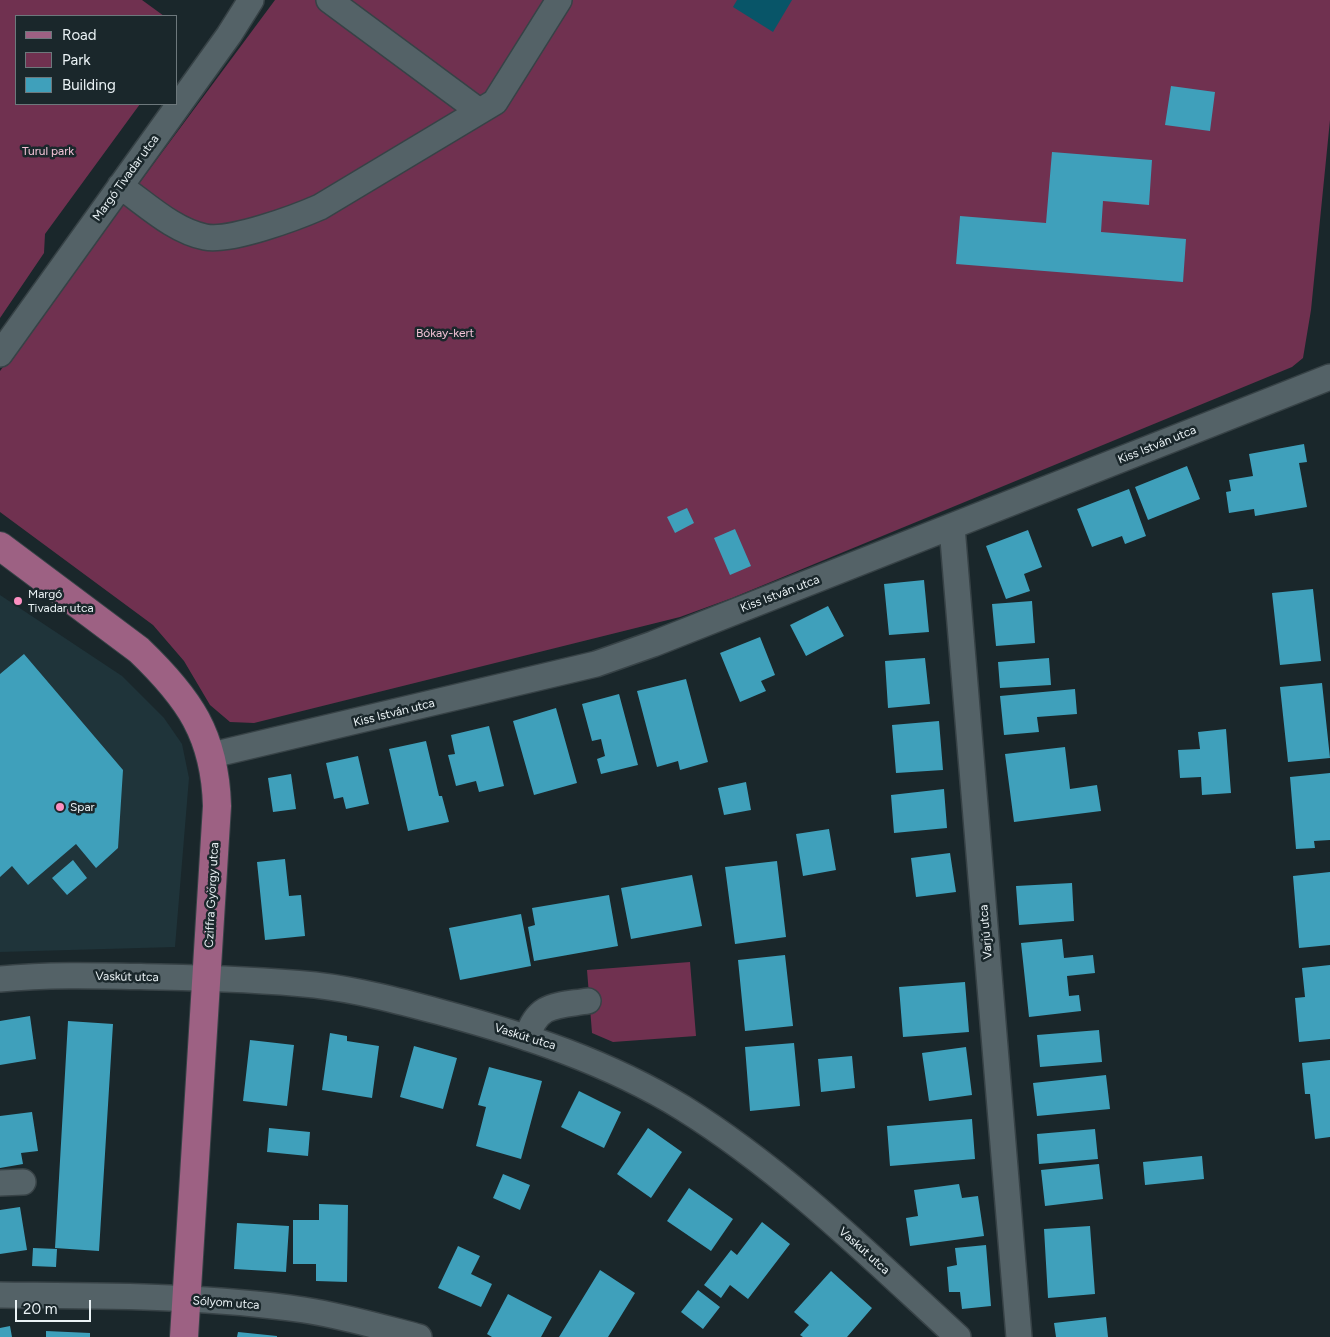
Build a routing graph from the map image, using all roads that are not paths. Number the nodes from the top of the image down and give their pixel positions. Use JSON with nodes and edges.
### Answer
{"nodes":[{"id":1,"x":251,"y":0,"type":"edge"},
{"id":2,"x":329,"y":0,"type":"edge"},
{"id":3,"x":559,"y":0,"type":"edge"},
{"id":4,"x":479,"y":111,"type":"junction"},
{"id":5,"x":120,"y":186,"type":"junction"},
{"id":6,"x":0,"y":354,"type":"edge"},
{"id":7,"x":1330,"y":371,"type":"edge"},
{"id":8,"x":1330,"y":377,"type":"edge"},
{"id":9,"x":1330,"y":384,"type":"edge"},
{"id":10,"x":952,"y":527,"type":"junction"},
{"id":11,"x":0,"y":546,"type":"edge"},
{"id":12,"x":212,"y":755,"type":"junction"},
{"id":13,"x":207,"y":978,"type":"junction"},
{"id":14,"x":0,"y":979,"type":"edge"},
{"id":15,"x":588,"y":1001,"type":"dead end"},
{"id":16,"x":527,"y":1038,"type":"junction"},
{"id":17,"x":0,"y":1295,"type":"edge"},
{"id":18,"x":186,"y":1300,"type":"junction"},
{"id":19,"x":184,"y":1337,"type":"edge"},
{"id":20,"x":419,"y":1337,"type":"edge"},
{"id":21,"x":958,"y":1337,"type":"edge"},
{"id":22,"x":1019,"y":1337,"type":"edge"}],
"edges":[{"from":1,"to":5,"type":"street","name":"Margó Tivadar utca"},
{"from":2,"to":4,"type":"street"},
{"from":3,"to":4,"type":"street"},
{"from":4,"to":5,"type":"street"},
{"from":5,"to":6,"type":"street","name":"Margó Tivadar utca"},
{"from":7,"to":8,"type":"street"},
{"from":8,"to":9,"type":"street"},
{"from":8,"to":10,"type":"street","name":"Kiss István utca"},
{"from":10,"to":12,"type":"street","name":"Kiss István utca"},
{"from":10,"to":22,"type":"street","name":"Varjú utca"},
{"from":11,"to":12,"type":"main road","name":"Cziffra György utca"},
{"from":12,"to":13,"type":"main road","name":"Cziffra György utca"},
{"from":13,"to":14,"type":"street","name":"Vaskút utca"},
{"from":13,"to":16,"type":"street","name":"Vaskút utca"},
{"from":13,"to":18,"type":"main road","name":"Cziffra György utca"},
{"from":15,"to":16,"type":"street"},
{"from":16,"to":21,"type":"street","name":"Vaskút utca"},
{"from":17,"to":18,"type":"street","name":"Sólyom utca"},
{"from":18,"to":19,"type":"main road","name":"Cziffra György utca"},
{"from":18,"to":20,"type":"street","name":"Sólyom utca"}]}
